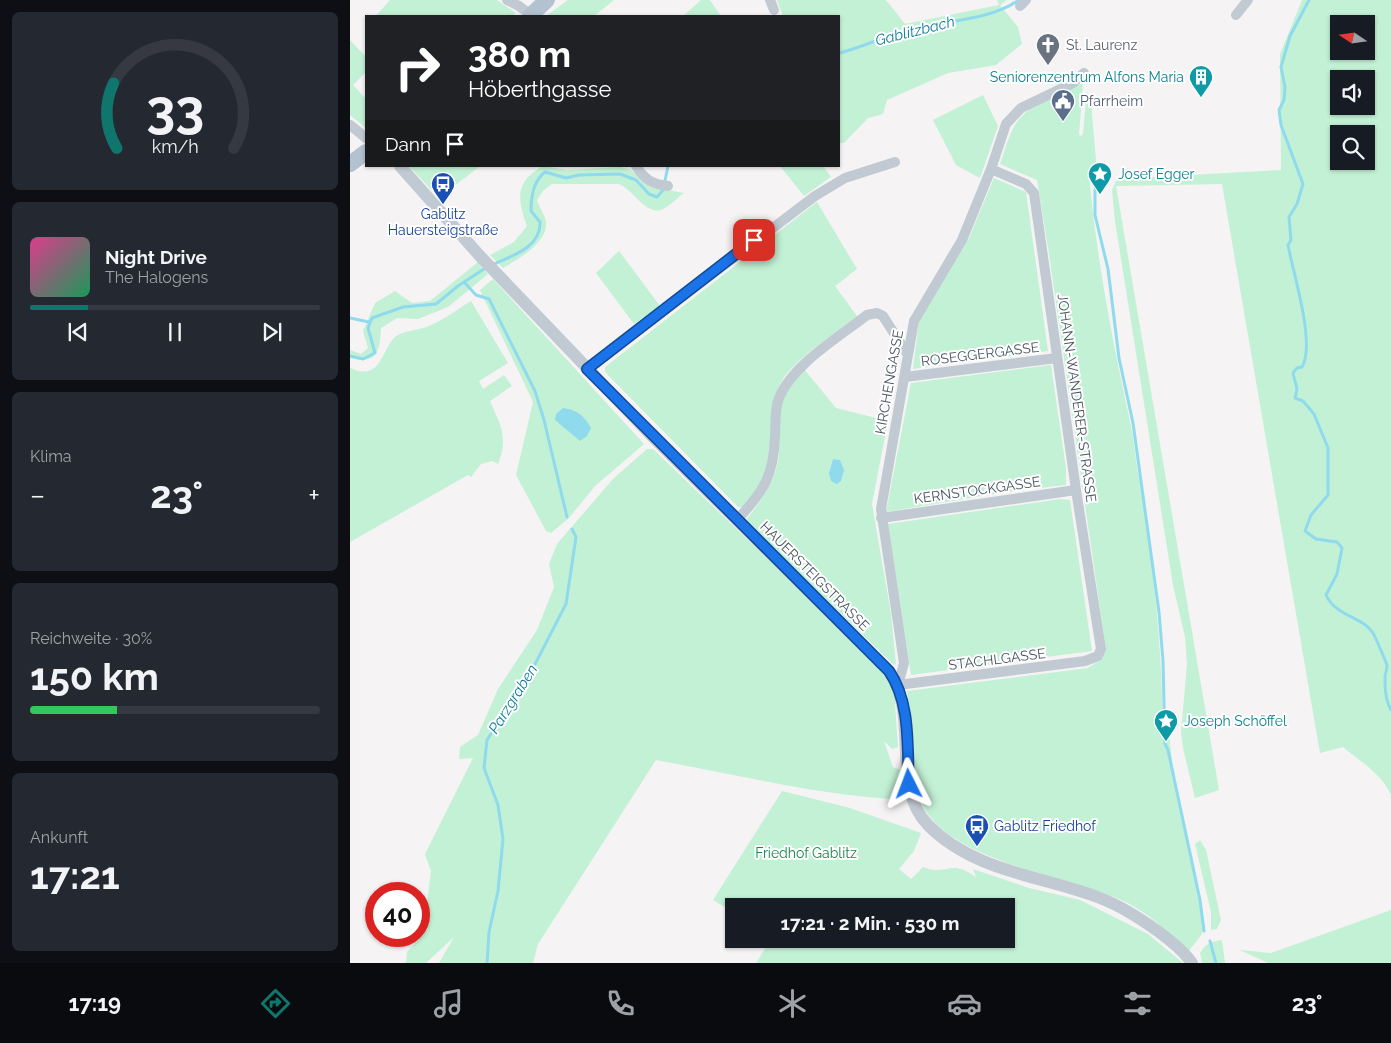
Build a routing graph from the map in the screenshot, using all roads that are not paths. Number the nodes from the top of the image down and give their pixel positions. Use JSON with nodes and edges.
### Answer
{"nodes":[{"id":1,"x":507,"y":0,"type":"edge"},
{"id":2,"x":547,"y":0,"type":"edge"},
{"id":3,"x":1248,"y":0,"type":"edge"},
{"id":4,"x":530,"y":15,"type":"edge"},
{"id":5,"x":532,"y":15,"type":"edge"},
{"id":6,"x":1236,"y":16,"type":"dead end"},
{"id":7,"x":1084,"y":73,"type":"dead end"},
{"id":8,"x":350,"y":125,"type":"edge"},
{"id":9,"x":365,"y":137,"type":"edge"},
{"id":10,"x":365,"y":153,"type":"edge"},
{"id":11,"x":895,"y":162,"type":"dead end"},
{"id":12,"x":350,"y":164,"type":"edge"},
{"id":13,"x":401,"y":167,"type":"edge"},
{"id":14,"x":637,"y":167,"type":"edge"},
{"id":15,"x":991,"y":169,"type":"junction"},
{"id":16,"x":664,"y":185,"type":"dead end"},
{"id":17,"x":908,"y":355,"type":"junction"},
{"id":18,"x":1057,"y":358,"type":"junction"},
{"id":19,"x":587,"y":369,"type":"junction"},
{"id":20,"x":906,"y":376,"type":"junction"},
{"id":21,"x":1076,"y":490,"type":"junction"},
{"id":22,"x":881,"y":518,"type":"junction"},
{"id":23,"x":737,"y":520,"type":"junction"},
{"id":24,"x":1098,"y":656,"type":"joint"},
{"id":25,"x":898,"y":685,"type":"junction"},
{"id":26,"x":1192,"y":963,"type":"edge"}],
"edges":[{"from":1,"to":4,"type":"street"},
{"from":2,"to":5,"type":"main road"},
{"from":3,"to":6,"type":"street"},
{"from":7,"to":15,"type":"street","name":"KIRCHENGASSE"},
{"from":8,"to":9,"type":"street"},
{"from":10,"to":12,"type":"main road"},
{"from":11,"to":19,"type":"street"},
{"from":13,"to":19,"type":"street","name":"HAUERSTEIGSTRASSE"},
{"from":14,"to":16,"type":"street"},
{"from":15,"to":17,"type":"street","name":"KIRCHENGASSE"},
{"from":15,"to":18,"type":"street","name":"JOHANN-WANDERER-STRASSE"},
{"from":17,"to":20,"type":"street","name":"KIRCHENGASSE"},
{"from":17,"to":23,"type":"street"},
{"from":18,"to":20,"type":"street","name":"ROSEGGERGASSE"},
{"from":18,"to":21,"type":"street","name":"JOHANN-WANDERER-STRASSE"},
{"from":19,"to":23,"type":"street","name":"HAUERSTEIGSTRASSE"},
{"from":20,"to":22,"type":"street","name":"KIRCHENGASSE"},
{"from":21,"to":22,"type":"street","name":"KERNSTOCKGASSE"},
{"from":21,"to":24,"type":"street","name":"JOHANN-WANDERER-STRASSE"},
{"from":22,"to":25,"type":"street","name":"KIRCHENGASSE"},
{"from":23,"to":25,"type":"street","name":"HAUERSTEIGSTRASSE"},
{"from":24,"to":25,"type":"street","name":"STACHLGASSE"},
{"from":25,"to":26,"type":"street","name":"HAUERSTEIGSTRASSE"}]}
